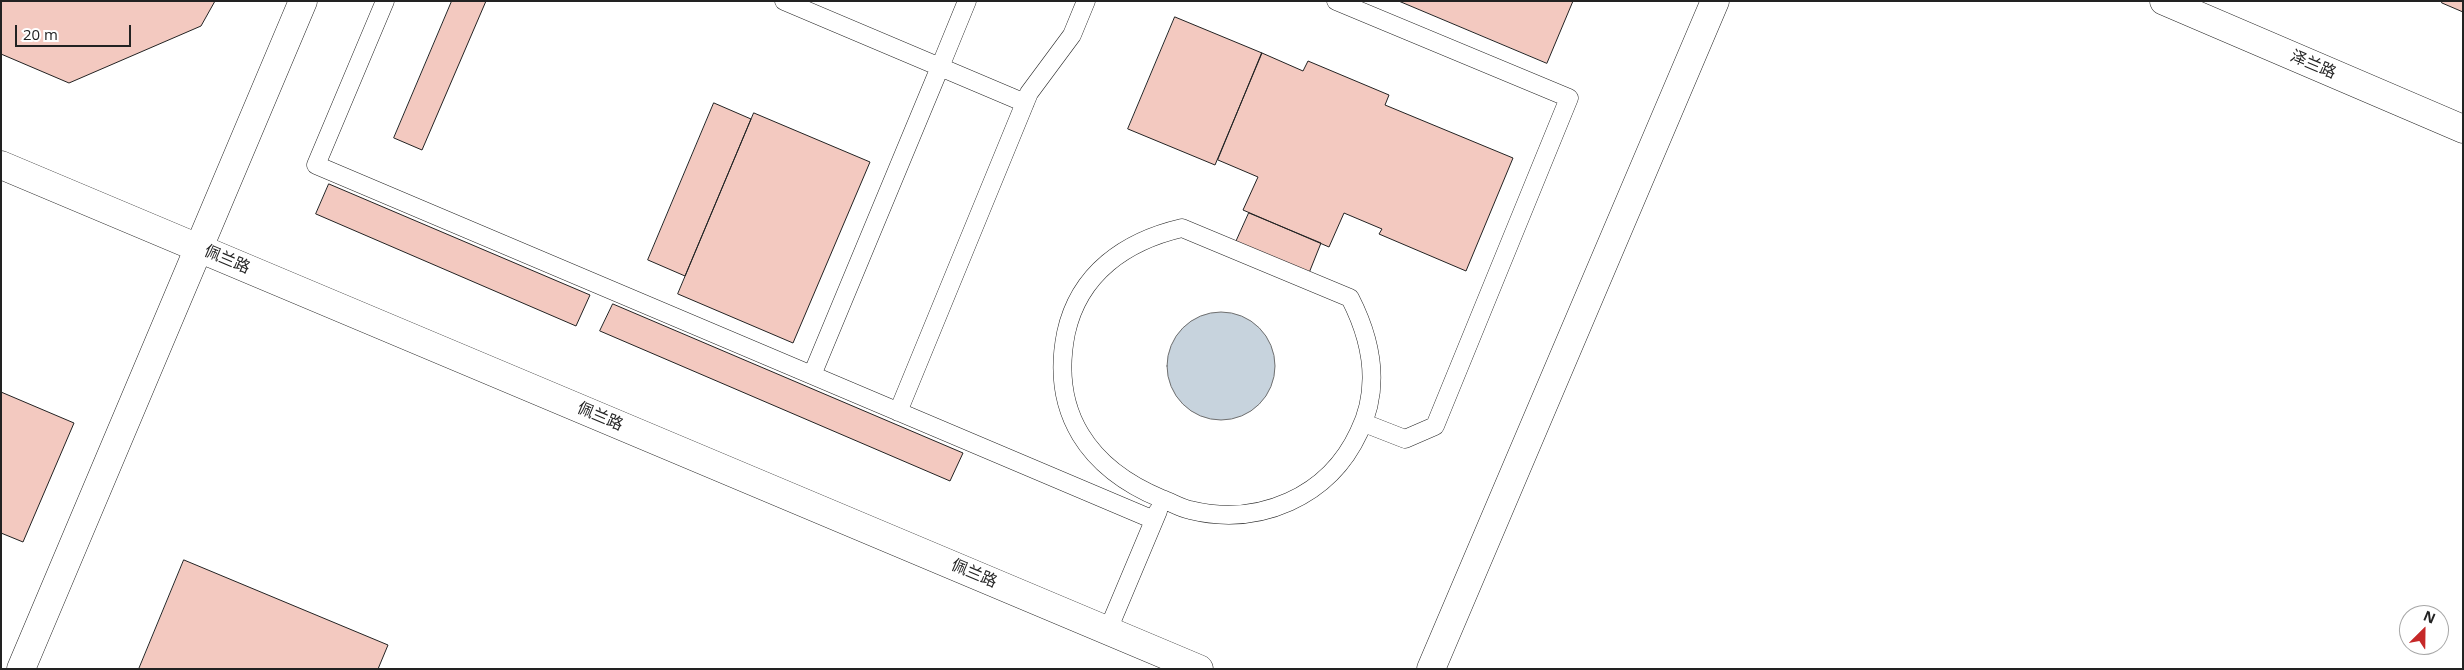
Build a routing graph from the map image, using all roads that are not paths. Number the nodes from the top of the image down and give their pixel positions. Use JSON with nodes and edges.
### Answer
{"nodes":[{"id":1,"x":303,"y":1,"type":"edge"},
{"id":2,"x":384,"y":1,"type":"edge"},
{"id":3,"x":784,"y":1,"type":"edge"},
{"id":4,"x":967,"y":1,"type":"edge"},
{"id":5,"x":1086,"y":1,"type":"edge"},
{"id":6,"x":1336,"y":1,"type":"edge"},
{"id":7,"x":1715,"y":1,"type":"edge"},
{"id":8,"x":2164,"y":1,"type":"edge"},
{"id":9,"x":940,"y":67,"type":"junction"},
{"id":10,"x":1025,"y":103,"type":"junction"},
{"id":11,"x":2463,"y":129,"type":"edge"},
{"id":12,"x":1,"y":165,"type":"edge"},
{"id":13,"x":198,"y":248,"type":"junction"},
{"id":14,"x":812,"y":375,"type":"junction"},
{"id":15,"x":898,"y":412,"type":"junction"},
{"id":16,"x":1364,"y":423,"type":"junction"},
{"id":17,"x":1163,"y":499,"type":"junction"},
{"id":18,"x":1154,"y":520,"type":"junction"},
{"id":19,"x":1108,"y":630,"type":"junction"},
{"id":20,"x":21,"y":669,"type":"edge"},
{"id":21,"x":1199,"y":669,"type":"edge"},
{"id":22,"x":1432,"y":669,"type":"edge"}],
"edges":[{"from":1,"to":13,"type":"street"},
{"from":2,"to":14,"type":"lane"},
{"from":3,"to":9,"type":"lane"},
{"from":4,"to":9,"type":"lane"},
{"from":5,"to":10,"type":"lane"},
{"from":6,"to":16,"type":"lane"},
{"from":7,"to":22,"type":"street"},
{"from":8,"to":11,"type":"street","name":"泽兰路"},
{"from":9,"to":10,"type":"lane"},
{"from":9,"to":14,"type":"lane"},
{"from":10,"to":15,"type":"lane"},
{"from":12,"to":13,"type":"street","name":"佩兰路"},
{"from":13,"to":19,"type":"street","name":"佩兰路"},
{"from":13,"to":20,"type":"street"},
{"from":14,"to":15,"type":"lane"},
{"from":15,"to":18,"type":"lane"},
{"from":16,"to":17,"type":"lane"},
{"from":16,"to":17,"type":"lane"},
{"from":17,"to":18,"type":"lane"},
{"from":18,"to":19,"type":"lane"},
{"from":19,"to":21,"type":"street","name":"佩兰路"}]}
